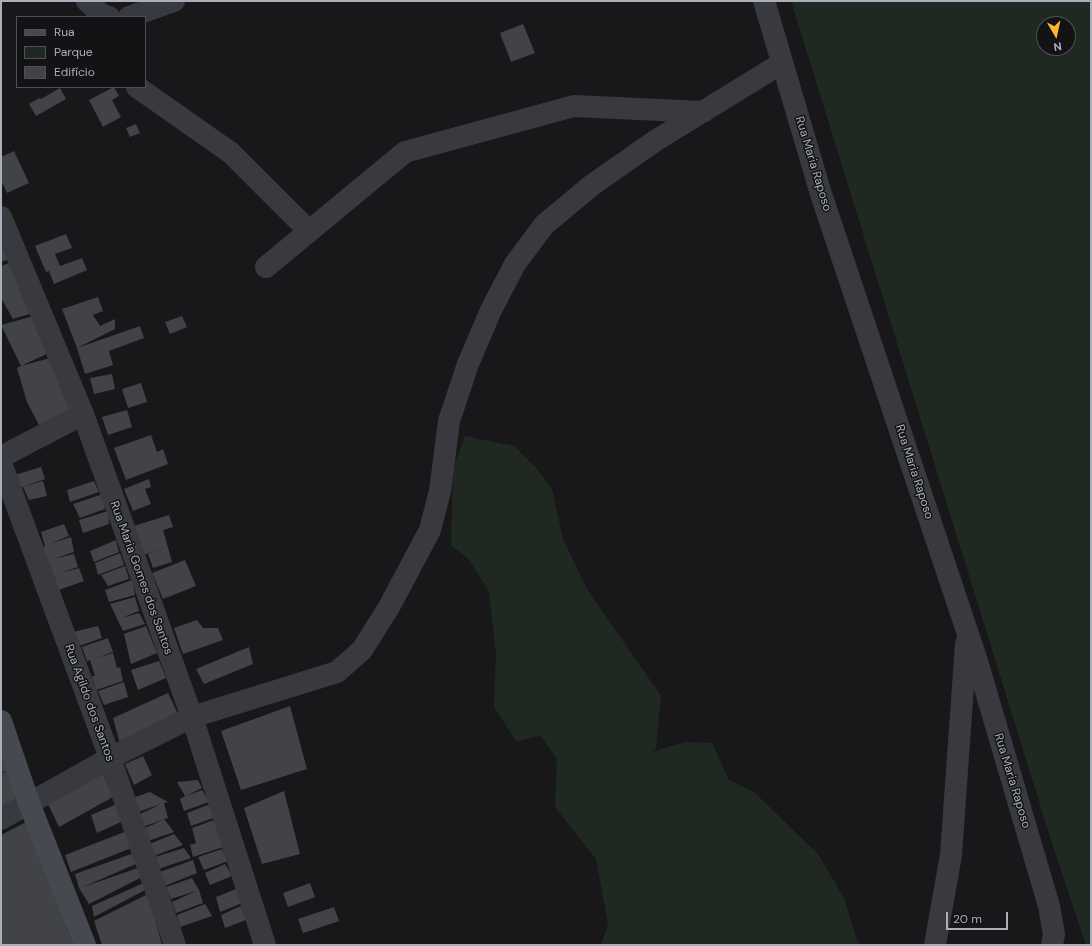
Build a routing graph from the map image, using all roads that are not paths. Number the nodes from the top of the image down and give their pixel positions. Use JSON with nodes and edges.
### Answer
{"nodes":[{"id":1,"x":87,"y":1,"type":"edge"},
{"id":2,"x":174,"y":1,"type":"edge"},
{"id":3,"x":764,"y":1,"type":"edge"},
{"id":4,"x":106,"y":16,"type":"edge"},
{"id":5,"x":132,"y":16,"type":"edge"},
{"id":6,"x":782,"y":63,"type":"junction"},
{"id":7,"x":137,"y":88,"type":"edge"},
{"id":8,"x":703,"y":112,"type":"junction"},
{"id":9,"x":2,"y":223,"type":"edge"},
{"id":10,"x":309,"y":231,"type":"junction"},
{"id":11,"x":266,"y":267,"type":"dead end"},
{"id":12,"x":83,"y":414,"type":"junction"},
{"id":13,"x":1,"y":457,"type":"edge"},
{"id":14,"x":1,"y":463,"type":"edge"},
{"id":15,"x":967,"y":632,"type":"junction"},
{"id":16,"x":192,"y":717,"type":"junction"},
{"id":17,"x":1,"y":721,"type":"edge"},
{"id":18,"x":110,"y":758,"type":"junction"},
{"id":19,"x":29,"y":803,"type":"junction"},
{"id":20,"x":1,"y":819,"type":"edge"},
{"id":21,"x":85,"y":945,"type":"edge"},
{"id":22,"x":175,"y":945,"type":"edge"},
{"id":23,"x":265,"y":945,"type":"edge"},
{"id":24,"x":935,"y":945,"type":"edge"},
{"id":25,"x":1052,"y":945,"type":"edge"}],
"edges":[{"from":1,"to":4,"type":"street"},
{"from":2,"to":5,"type":"street"},
{"from":3,"to":6,"type":"street","name":"Rua Maria Raposo"},
{"from":6,"to":8,"type":"street"},
{"from":6,"to":15,"type":"street","name":"Rua Maria Raposo"},
{"from":7,"to":10,"type":"street"},
{"from":8,"to":10,"type":"street"},
{"from":8,"to":16,"type":"street"},
{"from":9,"to":12,"type":"street","name":"Rua Maria Gomes dos Santos"},
{"from":10,"to":11,"type":"street"},
{"from":12,"to":13,"type":"street"},
{"from":12,"to":16,"type":"street","name":"Rua Maria Gomes dos Santos"},
{"from":14,"to":18,"type":"street","name":"Rua Agildo dos Santos"},
{"from":15,"to":24,"type":"street"},
{"from":15,"to":25,"type":"street","name":"Rua Maria Raposo"},
{"from":16,"to":18,"type":"street"},
{"from":16,"to":23,"type":"street","name":"Rua Maria Gomes dos Santos"},
{"from":17,"to":19,"type":"street"},
{"from":18,"to":19,"type":"street"},
{"from":18,"to":22,"type":"street","name":"Rua Agildo dos Santos"},
{"from":19,"to":20,"type":"street"},
{"from":19,"to":21,"type":"street"}]}
